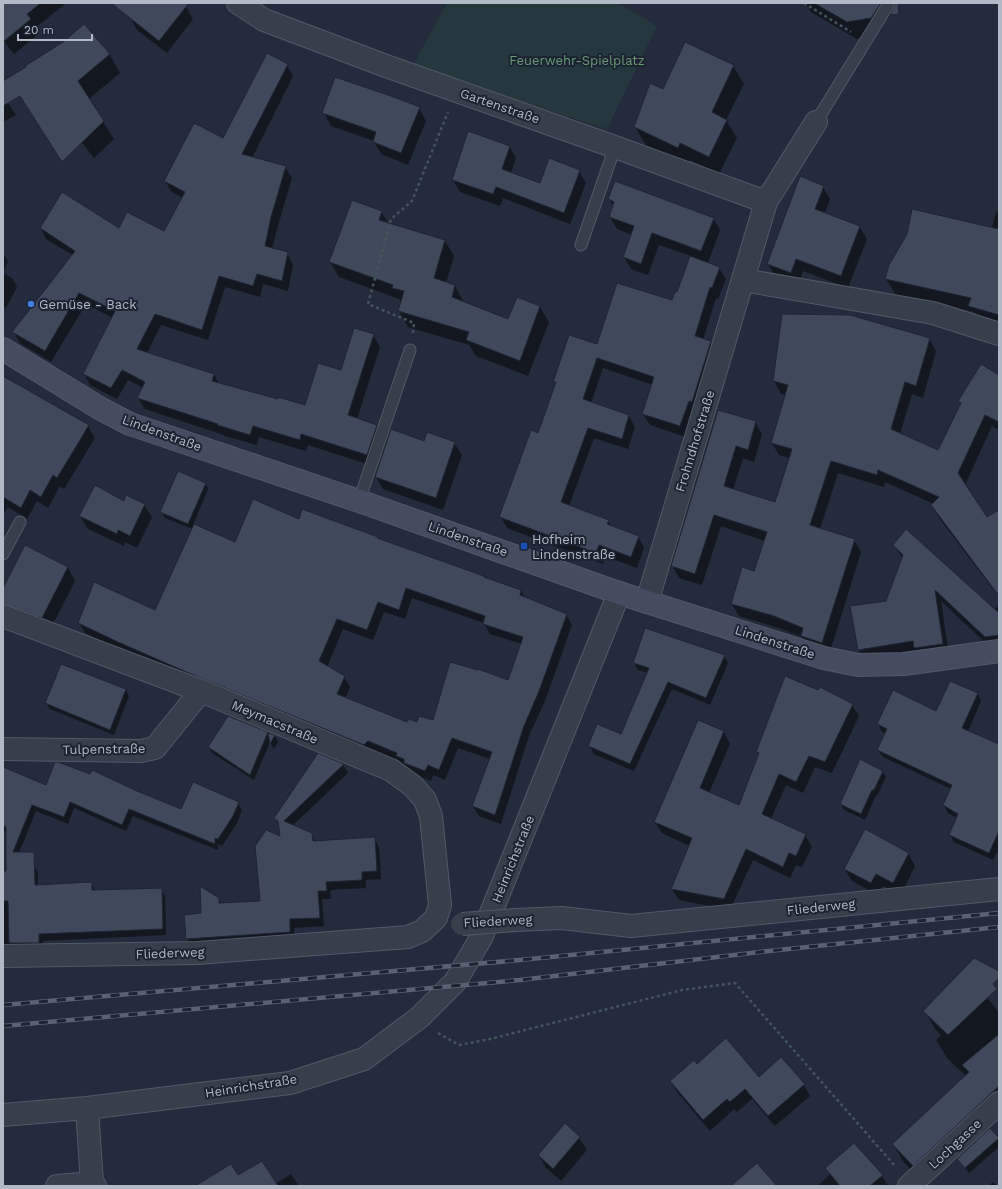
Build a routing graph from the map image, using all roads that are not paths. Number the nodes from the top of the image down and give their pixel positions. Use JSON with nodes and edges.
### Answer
{"nodes":[{"id":1,"x":238,"y":3,"type":"edge"},
{"id":2,"x":888,"y":3,"type":"edge"},
{"id":3,"x":816,"y":122,"type":"joint"},
{"id":4,"x":614,"y":147,"type":"junction"},
{"id":5,"x":766,"y":202,"type":"junction"},
{"id":6,"x":581,"y":245,"type":"dead end"},
{"id":7,"x":743,"y":280,"type":"junction"},
{"id":8,"x":999,"y":334,"type":"edge"},
{"id":9,"x":3,"y":349,"type":"edge"},
{"id":10,"x":410,"y":350,"type":"road end"},
{"id":11,"x":359,"y":501,"type":"junction"},
{"id":12,"x":20,"y":522,"type":"dead end"},
{"id":13,"x":3,"y":554,"type":"edge"},
{"id":14,"x":619,"y":593,"type":"junction"},
{"id":15,"x":647,"y":602,"type":"junction"},
{"id":16,"x":3,"y":616,"type":"edge"},
{"id":17,"x":999,"y":652,"type":"edge"},
{"id":18,"x":201,"y":691,"type":"junction"},
{"id":19,"x":3,"y":749,"type":"edge"},
{"id":20,"x":999,"y":889,"type":"edge"},
{"id":21,"x":436,"y":918,"type":"junction"},
{"id":22,"x":3,"y":956,"type":"edge"},
{"id":23,"x":999,"y":1103,"type":"edge"},
{"id":24,"x":87,"y":1108,"type":"junction"},
{"id":25,"x":3,"y":1115,"type":"edge"},
{"id":26,"x":94,"y":1184,"type":"edge"},
{"id":27,"x":911,"y":1185,"type":"edge"},
{"id":28,"x":57,"y":1186,"type":"edge"}],
"edges":[{"from":1,"to":4,"type":"street","name":"Gartenstraße"},
{"from":2,"to":3,"type":"lane"},
{"from":3,"to":5,"type":"street","name":"Frohndhofstraße"},
{"from":4,"to":5,"type":"street","name":"Gartenstraße"},
{"from":4,"to":6,"type":"lane"},
{"from":5,"to":7,"type":"street","name":"Frohndhofstraße"},
{"from":7,"to":8,"type":"street"},
{"from":7,"to":15,"type":"street","name":"Frohndhofstraße"},
{"from":9,"to":11,"type":"main road","name":"Lindenstraße"},
{"from":10,"to":11,"type":"lane"},
{"from":11,"to":14,"type":"main road","name":"Lindenstraße"},
{"from":12,"to":13,"type":"lane"},
{"from":14,"to":15,"type":"main road","name":"Lindenstraße"},
{"from":14,"to":24,"type":"street","name":"Heinrichstraße"},
{"from":15,"to":17,"type":"main road","name":"Lindenstraße"},
{"from":16,"to":18,"type":"street","name":"Meymacstraße"},
{"from":18,"to":19,"type":"street","name":"Tulpenstraße"},
{"from":18,"to":21,"type":"street","name":"Meymacstraße"},
{"from":20,"to":21,"type":"street","name":"Fliederweg","bridge":true},
{"from":21,"to":22,"type":"street","name":"Fliederweg"},
{"from":23,"to":27,"type":"street","name":"Lochgasse"},
{"from":24,"to":25,"type":"street","name":"Heinrichstraße"},
{"from":24,"to":26,"type":"street"},
{"from":26,"to":28,"type":"street"}]}
